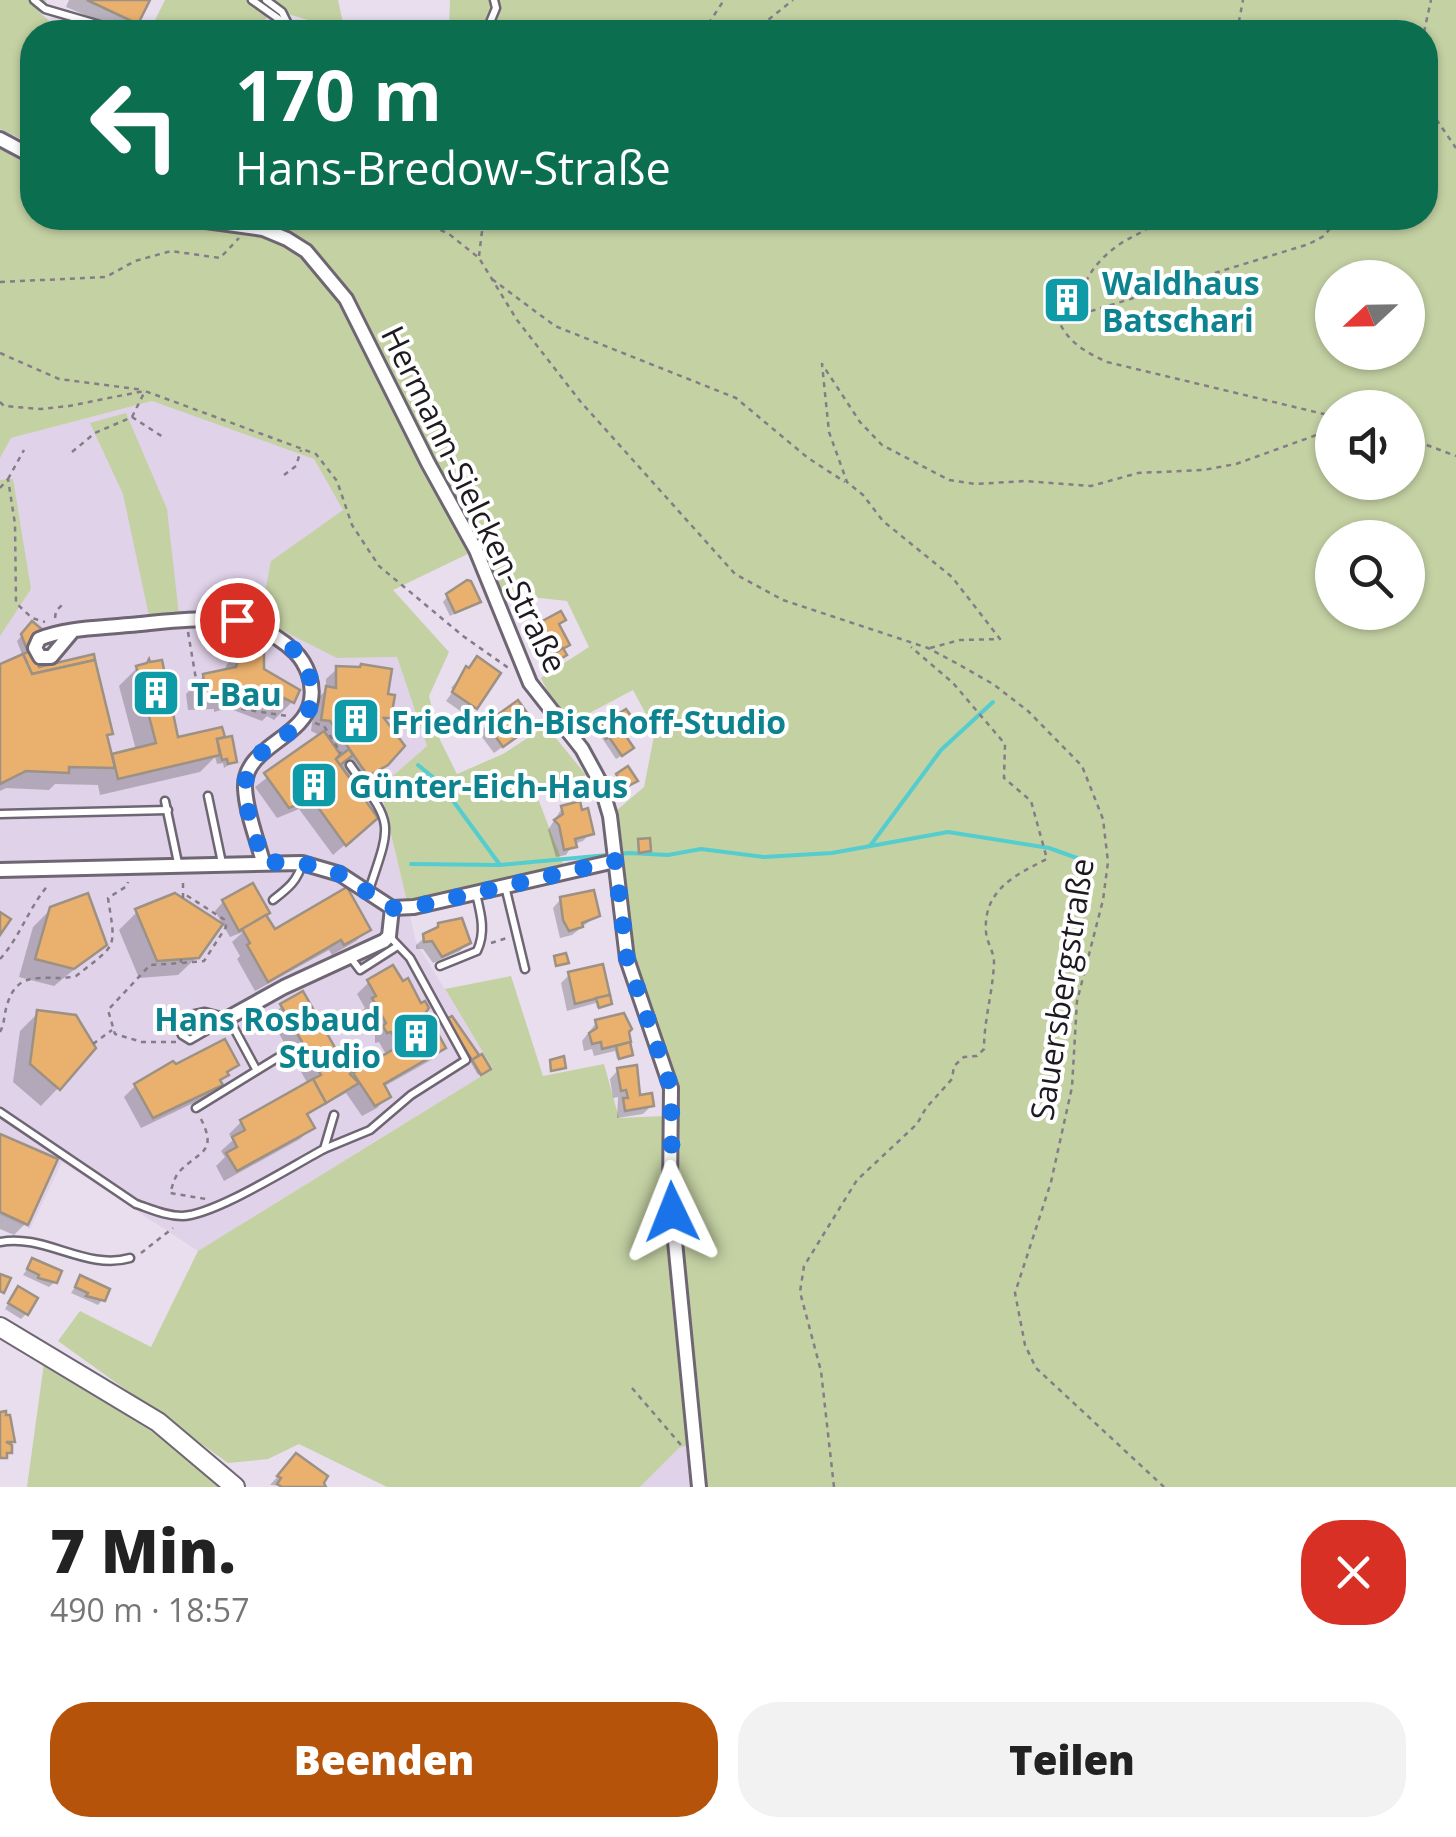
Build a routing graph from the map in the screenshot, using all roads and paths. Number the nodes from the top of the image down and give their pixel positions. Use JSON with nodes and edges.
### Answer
{"nodes":[{"id":1,"x":34,"y":0,"type":"edge"},
{"id":2,"x":252,"y":0,"type":"edge"},
{"id":3,"x":266,"y":0,"type":"edge"},
{"id":4,"x":784,"y":0,"type":"edge"},
{"id":5,"x":793,"y":0,"type":"edge"},
{"id":6,"x":784,"y":6,"type":"junction"},
{"id":7,"x":83,"y":20,"type":"edge"},
{"id":8,"x":275,"y":20,"type":"edge"},
{"id":9,"x":284,"y":20,"type":"edge"},
{"id":10,"x":767,"y":20,"type":"edge"},
{"id":11,"x":1438,"y":122,"type":"edge"},
{"id":12,"x":1456,"y":148,"type":"edge"},
{"id":13,"x":258,"y":230,"type":"edge"},
{"id":14,"x":265,"y":230,"type":"edge"},
{"id":15,"x":440,"y":230,"type":"edge"},
{"id":16,"x":483,"y":230,"type":"edge"},
{"id":17,"x":1150,"y":230,"type":"edge"},
{"id":18,"x":1329,"y":230,"type":"edge"},
{"id":19,"x":479,"y":258,"type":"junction"},
{"id":20,"x":489,"y":277,"type":"junction"},
{"id":21,"x":0,"y":282,"type":"edge"},
{"id":22,"x":1051,"y":297,"type":"dead end"},
{"id":23,"x":1084,"y":312,"type":"junction"},
{"id":24,"x":1060,"y":321,"type":"junction"},
{"id":25,"x":0,"y":353,"type":"edge"},
{"id":26,"x":145,"y":391,"type":"junction"},
{"id":27,"x":0,"y":402,"type":"edge"},
{"id":28,"x":1315,"y":412,"type":"edge"},
{"id":29,"x":132,"y":417,"type":"junction"},
{"id":30,"x":163,"y":437,"type":"dead end"},
{"id":31,"x":1315,"y":438,"type":"edge"},
{"id":32,"x":1425,"y":444,"type":"edge"},
{"id":33,"x":302,"y":449,"type":"junction"},
{"id":34,"x":24,"y":450,"type":"dead end"},
{"id":35,"x":72,"y":452,"type":"dead end"},
{"id":36,"x":1456,"y":456,"type":"edge"},
{"id":37,"x":284,"y":476,"type":"dead end"},
{"id":38,"x":8,"y":478,"type":"junction"},
{"id":39,"x":0,"y":488,"type":"edge"},
{"id":40,"x":863,"y":495,"type":"junction"},
{"id":41,"x":64,"y":602,"type":"dead end"},
{"id":42,"x":186,"y":620,"type":"junction"},
{"id":43,"x":72,"y":632,"type":"dead end"},
{"id":44,"x":907,"y":643,"type":"junction"},
{"id":45,"x":928,"y":648,"type":"junction"},
{"id":46,"x":530,"y":683,"type":"junction"},
{"id":47,"x":308,"y":720,"type":"junction"},
{"id":48,"x":341,"y":752,"type":"dead end"},
{"id":49,"x":350,"y":766,"type":"dead end"},
{"id":50,"x":208,"y":796,"type":"dead end"},
{"id":51,"x":166,"y":800,"type":"dead end"},
{"id":52,"x":168,"y":810,"type":"junction"},
{"id":53,"x":0,"y":814,"type":"edge"},
{"id":54,"x":614,"y":856,"type":"junction"},
{"id":55,"x":263,"y":862,"type":"junction"},
{"id":56,"x":302,"y":863,"type":"junction"},
{"id":57,"x":222,"y":864,"type":"junction"},
{"id":58,"x":181,"y":865,"type":"junction"},
{"id":59,"x":128,"y":866,"type":"junction"},
{"id":60,"x":51,"y":868,"type":"junction"},
{"id":61,"x":0,"y":870,"type":"edge"},
{"id":62,"x":505,"y":884,"type":"junction"},
{"id":63,"x":368,"y":891,"type":"junction"},
{"id":64,"x":475,"y":892,"type":"junction"},
{"id":65,"x":273,"y":900,"type":"dead end"},
{"id":66,"x":392,"y":908,"type":"junction"},
{"id":67,"x":499,"y":940,"type":"dead end"},
{"id":68,"x":393,"y":942,"type":"junction"},
{"id":69,"x":490,"y":943,"type":"dead end"},
{"id":70,"x":0,"y":958,"type":"edge"},
{"id":71,"x":440,"y":966,"type":"dead end"},
{"id":72,"x":525,"y":968,"type":"dead end"},
{"id":73,"x":228,"y":1018,"type":"junction"},
{"id":74,"x":113,"y":1030,"type":"junction"},
{"id":75,"x":0,"y":1032,"type":"edge"},
{"id":76,"x":190,"y":1040,"type":"junction"},
{"id":77,"x":93,"y":1044,"type":"dead end"},
{"id":78,"x":287,"y":1052,"type":"dead end"},
{"id":79,"x":256,"y":1070,"type":"junction"},
{"id":80,"x":0,"y":1112,"type":"edge"},
{"id":81,"x":198,"y":1112,"type":"joint"},
{"id":82,"x":334,"y":1115,"type":"dead end"},
{"id":83,"x":324,"y":1149,"type":"junction"},
{"id":84,"x":212,"y":1204,"type":"junction"},
{"id":85,"x":184,"y":1216,"type":"junction"},
{"id":86,"x":0,"y":1242,"type":"edge"},
{"id":87,"x":130,"y":1258,"type":"joint"},
{"id":88,"x":0,"y":1327,"type":"edge"},
{"id":89,"x":632,"y":1388,"type":"dead end"},
{"id":90,"x":699,"y":1465,"type":"junction"},
{"id":91,"x":235,"y":1487,"type":"edge"},
{"id":92,"x":699,"y":1487,"type":"edge"},
{"id":93,"x":834,"y":1487,"type":"edge"},
{"id":94,"x":1164,"y":1487,"type":"edge"}],
"edges":[{"from":1,"to":7,"type":"lane"},
{"from":2,"to":8,"type":"lane"},
{"from":3,"to":9,"type":"lane"},
{"from":4,"to":6,"type":"path"},
{"from":5,"to":6,"type":"path"},
{"from":6,"to":10,"type":"path"},
{"from":11,"to":12,"type":"path"},
{"from":13,"to":21,"type":"path"},
{"from":14,"to":46,"type":"street","name":"Hermann-Sielcken-Straße"},
{"from":15,"to":19,"type":"path","name":"Sauersbergstraße"},
{"from":16,"to":19,"type":"path"},
{"from":17,"to":23,"type":"path"},
{"from":18,"to":23,"type":"path"},
{"from":19,"to":20,"type":"path","name":"Sauersbergstraße"},
{"from":20,"to":40,"type":"path"},
{"from":20,"to":44,"type":"path","name":"Sauersbergstraße"},
{"from":22,"to":24,"type":"path"},
{"from":23,"to":24,"type":"path"},
{"from":24,"to":28,"type":"path"},
{"from":25,"to":26,"type":"path"},
{"from":26,"to":27,"type":"path"},
{"from":26,"to":29,"type":"path"},
{"from":26,"to":33,"type":"path"},
{"from":29,"to":30,"type":"path"},
{"from":29,"to":35,"type":"path"},
{"from":31,"to":40,"type":"path"},
{"from":32,"to":36,"type":"path"},
{"from":33,"to":37,"type":"path"},
{"from":33,"to":46,"type":"path"},
{"from":34,"to":38,"type":"path"},
{"from":38,"to":39,"type":"path"},
{"from":38,"to":41,"type":"path"},
{"from":40,"to":45,"type":"path"},
{"from":42,"to":43,"type":"street"},
{"from":42,"to":47,"type":"path"},
{"from":42,"to":47,"type":"street"},
{"from":44,"to":45,"type":"path","name":"Sauersbergstraße"},
{"from":44,"to":93,"type":"path"},
{"from":45,"to":94,"type":"path","name":"Sauersbergstraße"},
{"from":46,"to":54,"type":"street","name":"Hermann-Sielcken-Straße"},
{"from":47,"to":48,"type":"path"},
{"from":47,"to":55,"type":"street"},
{"from":49,"to":63,"type":"lane"},
{"from":50,"to":57,"type":"lane"},
{"from":51,"to":52,"type":"lane"},
{"from":52,"to":53,"type":"lane"},
{"from":52,"to":58,"type":"lane"},
{"from":54,"to":62,"type":"street"},
{"from":54,"to":90,"type":"street","name":"Hermann-Sielcken-Straße"},
{"from":55,"to":56,"type":"street"},
{"from":55,"to":57,"type":"street"},
{"from":56,"to":63,"type":"street"},
{"from":56,"to":65,"type":"lane"},
{"from":57,"to":58,"type":"street"},
{"from":58,"to":59,"type":"street"},
{"from":58,"to":74,"type":"path"},
{"from":59,"to":60,"type":"street"},
{"from":59,"to":75,"type":"path"},
{"from":60,"to":61,"type":"street"},
{"from":60,"to":70,"type":"path"},
{"from":62,"to":64,"type":"street"},
{"from":62,"to":72,"type":"lane"},
{"from":63,"to":66,"type":"street"},
{"from":64,"to":66,"type":"street"},
{"from":64,"to":71,"type":"lane"},
{"from":66,"to":68,"type":"street"},
{"from":67,"to":69,"type":"path"},
{"from":68,"to":73,"type":"street"},
{"from":68,"to":83,"type":"lane"},
{"from":73,"to":76,"type":"lane"},
{"from":73,"to":76,"type":"lane"},
{"from":73,"to":79,"type":"lane"},
{"from":74,"to":76,"type":"path"},
{"from":74,"to":77,"type":"path"},
{"from":78,"to":79,"type":"lane"},
{"from":79,"to":81,"type":"lane"},
{"from":80,"to":85,"type":"lane"},
{"from":81,"to":84,"type":"path"},
{"from":82,"to":83,"type":"lane"},
{"from":83,"to":84,"type":"lane"},
{"from":84,"to":85,"type":"lane"},
{"from":85,"to":87,"type":"path"},
{"from":86,"to":87,"type":"lane"},
{"from":88,"to":91,"type":"main road"},
{"from":89,"to":90,"type":"path"},
{"from":90,"to":92,"type":"street","name":"Hermann-Sielcken-Straße"}]}
